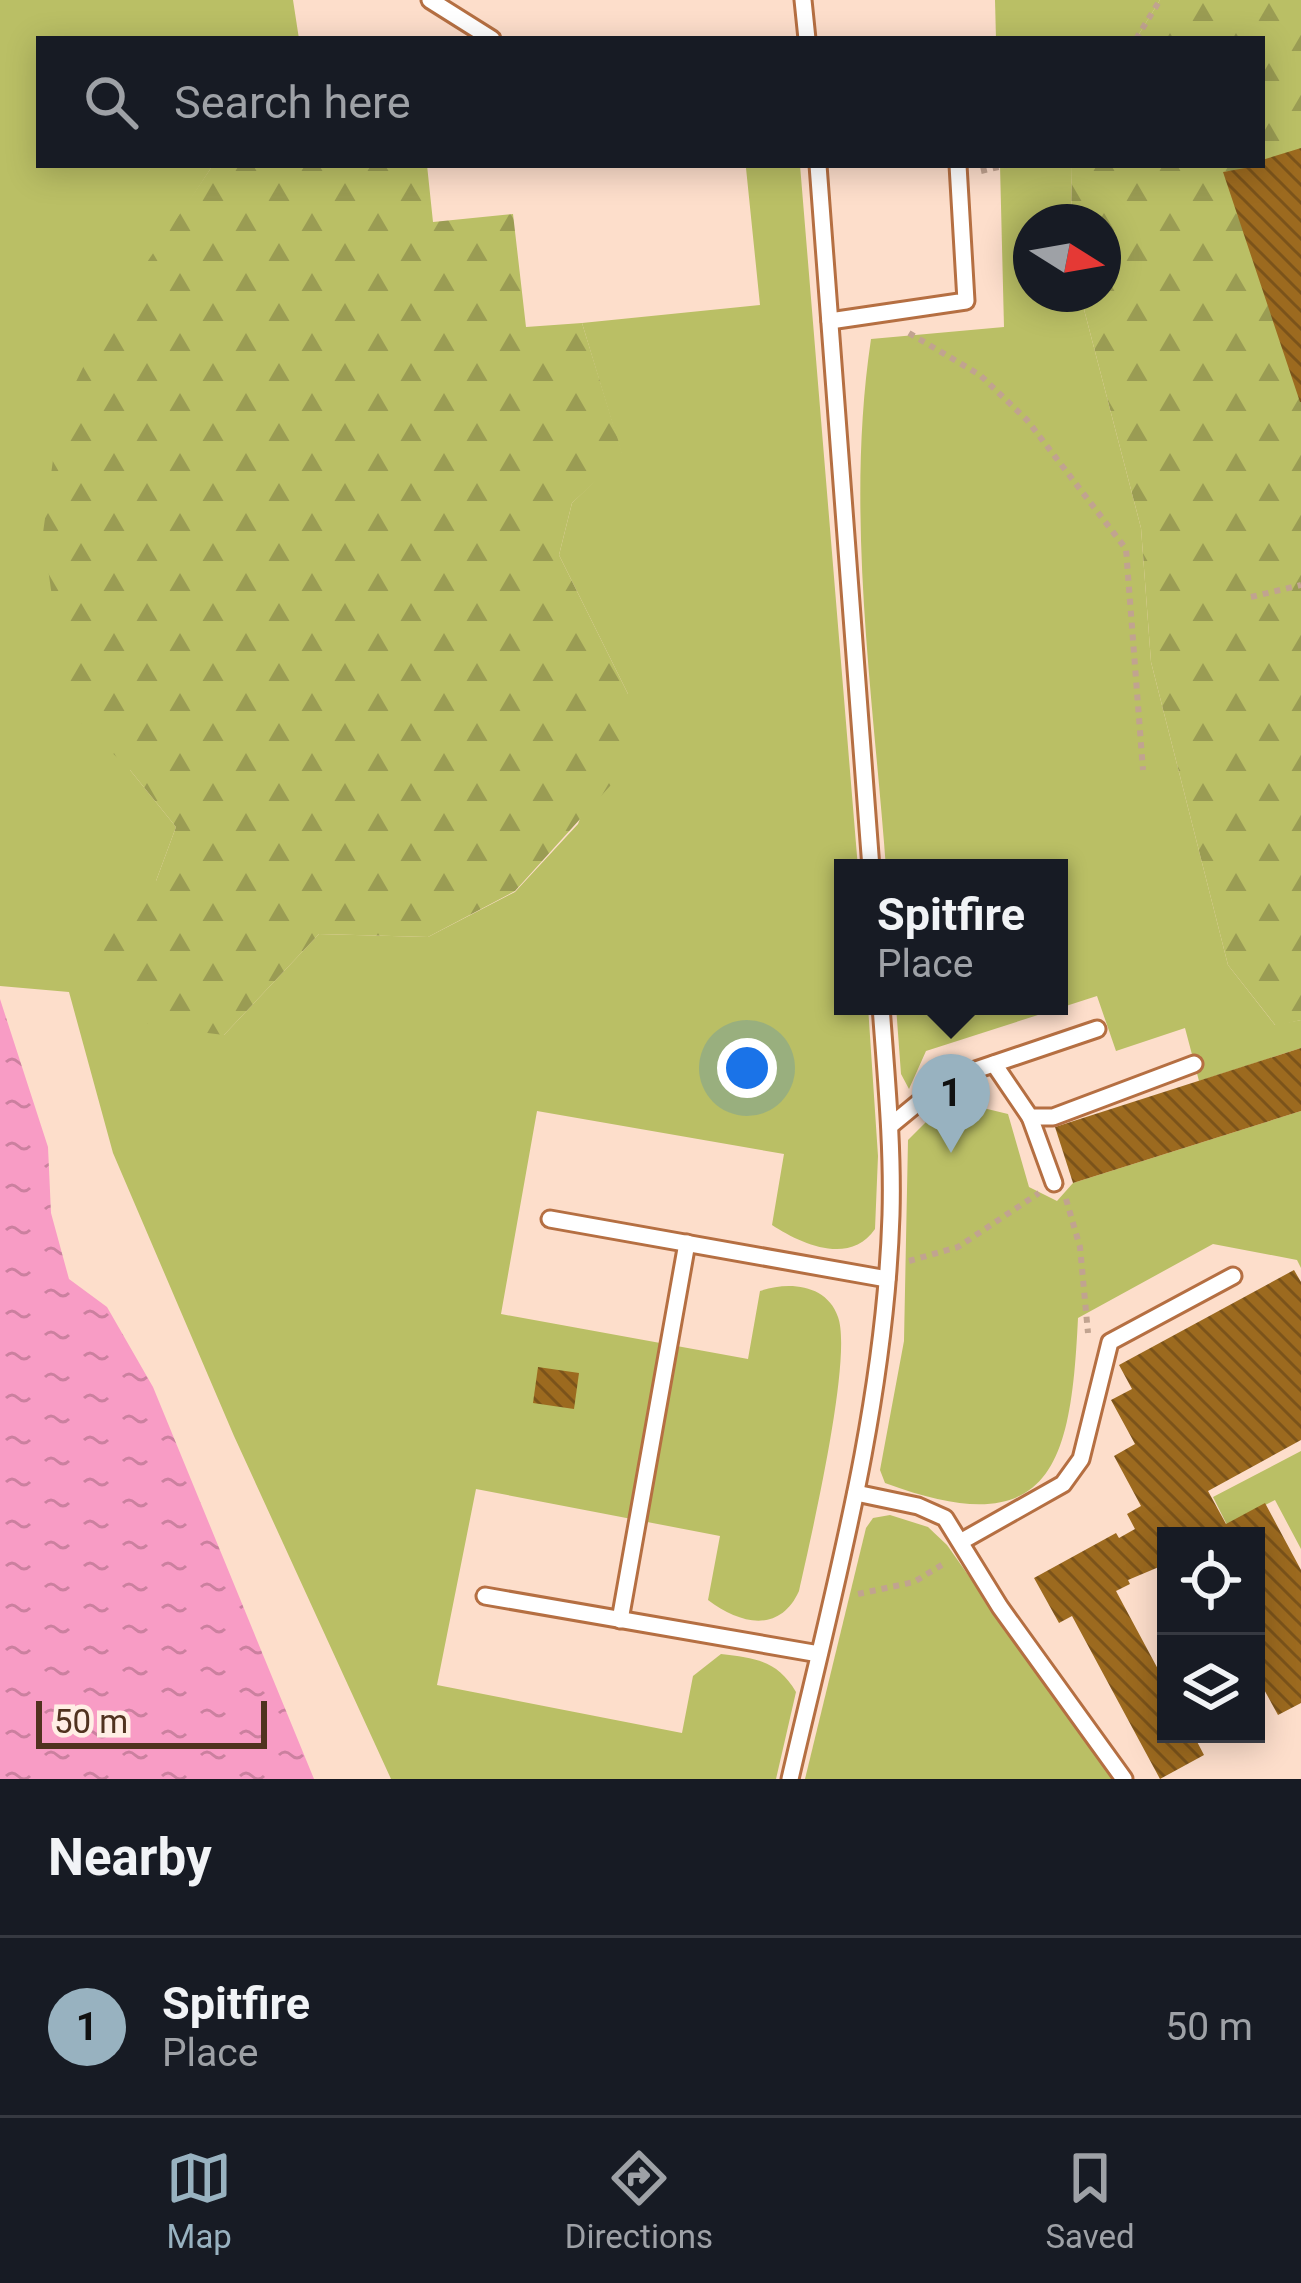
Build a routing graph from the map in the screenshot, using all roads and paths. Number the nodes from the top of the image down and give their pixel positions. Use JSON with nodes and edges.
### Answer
{"nodes":[{"id":1,"x":430,"y":0,"type":"edge"},
{"id":2,"x":803,"y":0,"type":"edge"},
{"id":3,"x":1160,"y":0,"type":"edge"},
{"id":4,"x":487,"y":36,"type":"edge"},
{"id":5,"x":807,"y":36,"type":"edge"},
{"id":6,"x":1138,"y":36,"type":"edge"},
{"id":7,"x":818,"y":168,"type":"edge"},
{"id":8,"x":958,"y":168,"type":"edge"},
{"id":9,"x":882,"y":313,"type":"junction"},
{"id":10,"x":830,"y":321,"type":"junction"},
{"id":11,"x":1301,"y":585,"type":"edge"},
{"id":12,"x":1251,"y":596,"type":"dead end"},
{"id":13,"x":1143,"y":770,"type":"dead end"},
{"id":14,"x":870,"y":859,"type":"edge"},
{"id":15,"x":882,"y":1015,"type":"edge"},
{"id":16,"x":1097,"y":1029,"type":"dead end"},
{"id":17,"x":994,"y":1064,"type":"junction"},
{"id":18,"x":1194,"y":1064,"type":"dead end"},
{"id":19,"x":1030,"y":1117,"type":"junction"},
{"id":20,"x":890,"y":1126,"type":"junction"},
{"id":21,"x":1054,"y":1183,"type":"junction"},
{"id":22,"x":550,"y":1219,"type":"dead end"},
{"id":23,"x":687,"y":1243,"type":"junction"},
{"id":24,"x":888,"y":1260,"type":"junction"},
{"id":25,"x":1233,"y":1276,"type":"dead end"},
{"id":26,"x":886,"y":1279,"type":"junction"},
{"id":27,"x":1102,"y":1367,"type":"junction"},
{"id":28,"x":856,"y":1493,"type":"junction"},
{"id":29,"x":962,"y":1540,"type":"junction"},
{"id":30,"x":833,"y":1590,"type":"junction"},
{"id":31,"x":485,"y":1596,"type":"dead end"},
{"id":32,"x":620,"y":1619,"type":"junction"},
{"id":33,"x":819,"y":1654,"type":"junction"},
{"id":34,"x":790,"y":1779,"type":"edge"},
{"id":35,"x":1124,"y":1779,"type":"edge"}],
"edges":[{"from":1,"to":4,"type":"lane"},
{"from":2,"to":5,"type":"lane"},
{"from":3,"to":6,"type":"path"},
{"from":7,"to":10,"type":"lane"},
{"from":8,"to":9,"type":"lane"},
{"from":9,"to":10,"type":"lane"},
{"from":9,"to":13,"type":"path"},
{"from":10,"to":14,"type":"lane"},
{"from":11,"to":12,"type":"path"},
{"from":15,"to":20,"type":"lane"},
{"from":16,"to":17,"type":"lane"},
{"from":17,"to":19,"type":"lane"},
{"from":17,"to":20,"type":"lane"},
{"from":18,"to":19,"type":"lane"},
{"from":19,"to":21,"type":"lane"},
{"from":20,"to":24,"type":"lane"},
{"from":21,"to":24,"type":"path"},
{"from":21,"to":27,"type":"path"},
{"from":22,"to":23,"type":"lane"},
{"from":23,"to":26,"type":"lane"},
{"from":23,"to":32,"type":"lane"},
{"from":24,"to":26,"type":"lane"},
{"from":25,"to":27,"type":"lane"},
{"from":26,"to":28,"type":"lane"},
{"from":27,"to":29,"type":"lane"},
{"from":28,"to":29,"type":"lane"},
{"from":28,"to":30,"type":"lane"},
{"from":29,"to":30,"type":"path"},
{"from":29,"to":35,"type":"lane"},
{"from":30,"to":33,"type":"lane"},
{"from":31,"to":32,"type":"lane"},
{"from":32,"to":33,"type":"lane"},
{"from":33,"to":34,"type":"lane"}]}
